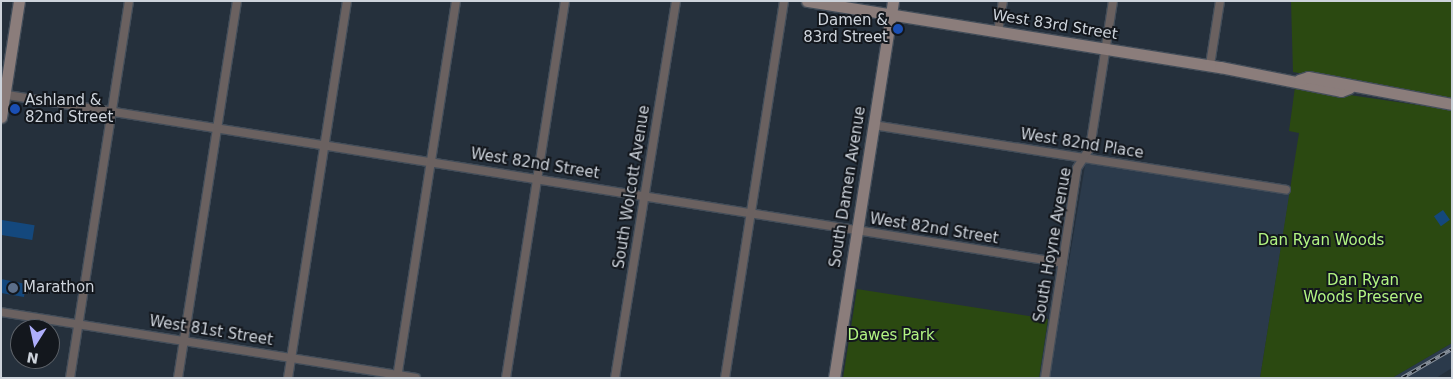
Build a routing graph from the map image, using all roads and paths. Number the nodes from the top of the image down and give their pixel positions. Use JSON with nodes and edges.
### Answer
{"nodes":[{"id":1,"x":19,"y":1,"type":"edge"},
{"id":2,"x":129,"y":1,"type":"edge"},
{"id":3,"x":237,"y":1,"type":"edge"},
{"id":4,"x":347,"y":1,"type":"edge"},
{"id":5,"x":456,"y":1,"type":"edge"},
{"id":6,"x":565,"y":1,"type":"edge"},
{"id":7,"x":676,"y":1,"type":"edge"},
{"id":8,"x":784,"y":1,"type":"edge"},
{"id":9,"x":807,"y":1,"type":"edge"},
{"id":10,"x":893,"y":1,"type":"edge"},
{"id":11,"x":1003,"y":1,"type":"edge"},
{"id":12,"x":1113,"y":1,"type":"edge"},
{"id":13,"x":1220,"y":1,"type":"edge"},
{"id":14,"x":891,"y":14,"type":"junction"},
{"id":15,"x":998,"y":32,"type":"junction"},
{"id":16,"x":1106,"y":49,"type":"junction"},
{"id":17,"x":1210,"y":65,"type":"junction"},
{"id":18,"x":3,"y":94,"type":"edge"},
{"id":19,"x":1452,"y":104,"type":"edge"},
{"id":20,"x":112,"y":112,"type":"junction"},
{"id":21,"x":1,"y":118,"type":"edge"},
{"id":22,"x":873,"y":125,"type":"junction"},
{"id":23,"x":217,"y":128,"type":"junction"},
{"id":24,"x":324,"y":145,"type":"junction"},
{"id":25,"x":1084,"y":158,"type":"junction"},
{"id":26,"x":431,"y":162,"type":"junction"},
{"id":27,"x":537,"y":178,"type":"junction"},
{"id":28,"x":1286,"y":190,"type":"dead end"},
{"id":29,"x":645,"y":195,"type":"junction"},
{"id":30,"x":751,"y":212,"type":"junction"},
{"id":31,"x":857,"y":230,"type":"junction"},
{"id":32,"x":1063,"y":264,"type":"junction"},
{"id":33,"x":1,"y":312,"type":"edge"},
{"id":34,"x":78,"y":324,"type":"junction"},
{"id":35,"x":184,"y":341,"type":"junction"},
{"id":36,"x":291,"y":358,"type":"junction"},
{"id":37,"x":397,"y":376,"type":"edge"},
{"id":38,"x":70,"y":378,"type":"edge"},
{"id":39,"x":178,"y":378,"type":"edge"},
{"id":40,"x":288,"y":378,"type":"edge"},
{"id":41,"x":416,"y":378,"type":"edge"},
{"id":42,"x":506,"y":378,"type":"edge"},
{"id":43,"x":616,"y":378,"type":"edge"},
{"id":44,"x":724,"y":378,"type":"edge"},
{"id":45,"x":834,"y":378,"type":"edge"},
{"id":46,"x":1045,"y":378,"type":"edge"}],
"edges":[{"from":1,"to":18,"type":"street"},
{"from":2,"to":20,"type":"street"},
{"from":3,"to":23,"type":"street"},
{"from":4,"to":24,"type":"street"},
{"from":5,"to":26,"type":"street"},
{"from":6,"to":27,"type":"street"},
{"from":7,"to":29,"type":"street","name":"South Wolcott Avenue"},
{"from":8,"to":30,"type":"street"},
{"from":9,"to":14,"type":"street","name":"West 83rd Street"},
{"from":10,"to":14,"type":"street","name":"South Damen Avenue"},
{"from":11,"to":15,"type":"street"},
{"from":12,"to":16,"type":"street","name":"South Hoyne Avenue"},
{"from":13,"to":17,"type":"street"},
{"from":14,"to":15,"type":"street","name":"West 83rd Street"},
{"from":14,"to":22,"type":"street","name":"South Damen Avenue"},
{"from":15,"to":16,"type":"street","name":"West 83rd Street"},
{"from":16,"to":17,"type":"street","name":"West 83rd Street"},
{"from":16,"to":25,"type":"street","name":"South Hoyne Avenue"},
{"from":17,"to":19,"type":"street","name":"West 83rd Street"},
{"from":18,"to":20,"type":"street","name":"West 82nd Street"},
{"from":18,"to":21,"type":"street"},
{"from":20,"to":23,"type":"street","name":"West 82nd Street"},
{"from":20,"to":34,"type":"street"},
{"from":22,"to":25,"type":"street","name":"West 82nd Place"},
{"from":22,"to":31,"type":"street","name":"South Damen Avenue"},
{"from":23,"to":24,"type":"street","name":"West 82nd Street"},
{"from":23,"to":35,"type":"street"},
{"from":24,"to":26,"type":"street","name":"West 82nd Street"},
{"from":24,"to":36,"type":"street"},
{"from":25,"to":28,"type":"street","name":"West 82nd Place"},
{"from":25,"to":32,"type":"street","name":"South Hoyne Avenue"},
{"from":26,"to":27,"type":"street","name":"West 82nd Street"},
{"from":26,"to":37,"type":"street"},
{"from":27,"to":29,"type":"street","name":"West 82nd Street"},
{"from":27,"to":42,"type":"street"},
{"from":29,"to":30,"type":"street","name":"West 82nd Street"},
{"from":29,"to":43,"type":"street","name":"South Wolcott Avenue"},
{"from":30,"to":31,"type":"street","name":"West 82nd Street"},
{"from":30,"to":44,"type":"street"},
{"from":31,"to":32,"type":"street","name":"West 82nd Street"},
{"from":31,"to":45,"type":"street","name":"South Damen Avenue"},
{"from":32,"to":46,"type":"street","name":"South Hoyne Avenue"},
{"from":33,"to":34,"type":"street","name":"West 81st Street"},
{"from":34,"to":35,"type":"street","name":"West 81st Street"},
{"from":34,"to":38,"type":"street"},
{"from":35,"to":36,"type":"street","name":"West 81st Street"},
{"from":35,"to":39,"type":"street"},
{"from":36,"to":37,"type":"street","name":"West 81st Street"},
{"from":36,"to":40,"type":"street"},
{"from":37,"to":41,"type":"street","name":"West 81st Street"}]}
